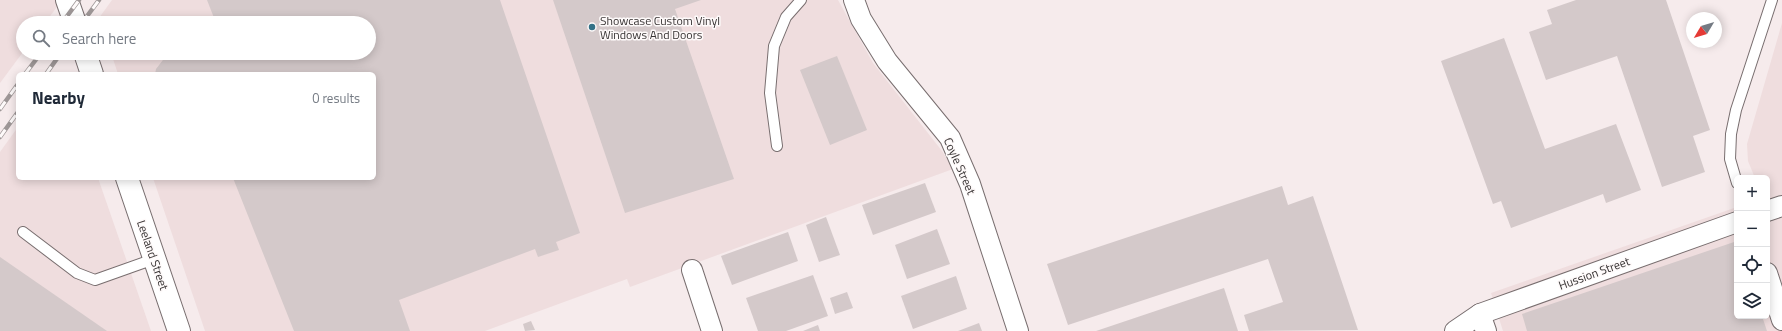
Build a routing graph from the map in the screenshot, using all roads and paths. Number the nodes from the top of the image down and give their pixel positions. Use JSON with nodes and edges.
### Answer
{"nodes":[{"id":1,"x":67,"y":0,"type":"edge"},
{"id":2,"x":801,"y":0,"type":"edge"},
{"id":3,"x":854,"y":0,"type":"edge"},
{"id":4,"x":1772,"y":0,"type":"edge"},
{"id":5,"x":72,"y":16,"type":"edge"},
{"id":6,"x":87,"y":60,"type":"edge"},
{"id":7,"x":91,"y":72,"type":"edge"},
{"id":8,"x":777,"y":146,"type":"dead end"},
{"id":9,"x":1735,"y":175,"type":"edge"},
{"id":10,"x":128,"y":180,"type":"edge"},
{"id":11,"x":1782,"y":206,"type":"edge"},
{"id":12,"x":1770,"y":210,"type":"edge"},
{"id":13,"x":1734,"y":223,"type":"edge"},
{"id":14,"x":23,"y":232,"type":"dead end"},
{"id":15,"x":154,"y":259,"type":"junction"},
{"id":16,"x":692,"y":270,"type":"dead end"},
{"id":17,"x":1770,"y":282,"type":"edge"},
{"id":18,"x":1782,"y":320,"type":"edge"},
{"id":19,"x":1483,"y":322,"type":"edge"},
{"id":20,"x":179,"y":331,"type":"edge"},
{"id":21,"x":712,"y":331,"type":"edge"},
{"id":22,"x":1018,"y":331,"type":"edge"},
{"id":23,"x":1455,"y":331,"type":"edge"}],
"edges":[{"from":1,"to":5,"type":"main road"},
{"from":2,"to":8,"type":"lane"},
{"from":3,"to":22,"type":"street","name":"Coyle Street"},
{"from":4,"to":9,"type":"lane"},
{"from":6,"to":7,"type":"main road"},
{"from":10,"to":15,"type":"main road","name":"Leeland Street"},
{"from":11,"to":12,"type":"street"},
{"from":13,"to":19,"type":"street","name":"Hussion Street"},
{"from":14,"to":15,"type":"lane"},
{"from":15,"to":20,"type":"main road","name":"Leeland Street"},
{"from":16,"to":21,"type":"street"},
{"from":17,"to":18,"type":"street"},
{"from":19,"to":23,"type":"street","name":"Hussion Street"}]}
